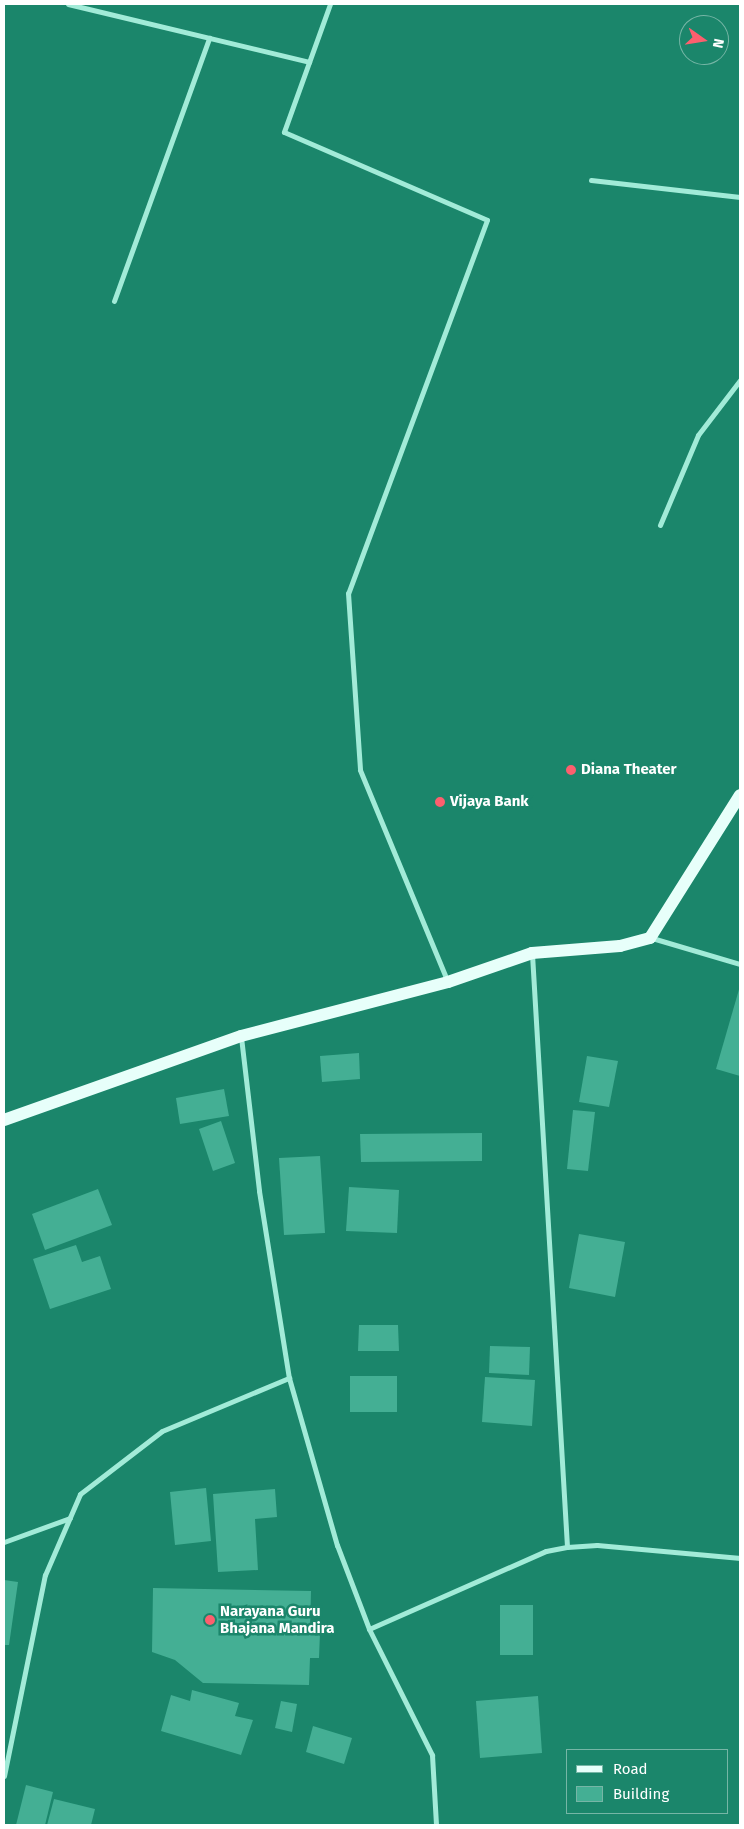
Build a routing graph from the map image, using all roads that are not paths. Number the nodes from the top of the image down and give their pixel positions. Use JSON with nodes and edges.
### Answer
{"nodes":[{"id":1,"x":68,"y":4,"type":"edge"},
{"id":2,"x":330,"y":4,"type":"edge"},
{"id":3,"x":209,"y":38,"type":"junction"},
{"id":4,"x":309,"y":62,"type":"junction"},
{"id":5,"x":591,"y":180,"type":"dead end"},
{"id":6,"x":740,"y":197,"type":"edge"},
{"id":7,"x":114,"y":301,"type":"dead end"},
{"id":8,"x":740,"y":380,"type":"edge"},
{"id":9,"x":660,"y":525,"type":"dead end"},
{"id":10,"x":740,"y":795,"type":"edge"},
{"id":11,"x":650,"y":938,"type":"junction"},
{"id":12,"x":532,"y":953,"type":"junction"},
{"id":13,"x":740,"y":964,"type":"edge"},
{"id":14,"x":448,"y":982,"type":"junction"},
{"id":15,"x":241,"y":1036,"type":"junction"},
{"id":16,"x":4,"y":1120,"type":"edge"},
{"id":17,"x":289,"y":1378,"type":"junction"},
{"id":18,"x":70,"y":1518,"type":"junction"},
{"id":19,"x":4,"y":1542,"type":"edge"},
{"id":20,"x":567,"y":1547,"type":"junction"},
{"id":21,"x":740,"y":1558,"type":"edge"},
{"id":22,"x":369,"y":1629,"type":"junction"},
{"id":23,"x":4,"y":1776,"type":"edge"},
{"id":24,"x":436,"y":1825,"type":"edge"}],
"edges":[{"from":1,"to":3,"type":"street"},
{"from":2,"to":4,"type":"street"},
{"from":3,"to":4,"type":"street"},
{"from":3,"to":7,"type":"street"},
{"from":4,"to":14,"type":"street"},
{"from":5,"to":6,"type":"street"},
{"from":8,"to":9,"type":"street"},
{"from":10,"to":11,"type":"main road"},
{"from":11,"to":12,"type":"main road"},
{"from":11,"to":13,"type":"street"},
{"from":12,"to":14,"type":"main road"},
{"from":12,"to":20,"type":"street"},
{"from":14,"to":15,"type":"main road"},
{"from":15,"to":16,"type":"main road"},
{"from":15,"to":17,"type":"street"},
{"from":17,"to":18,"type":"street"},
{"from":17,"to":22,"type":"street"},
{"from":18,"to":19,"type":"street"},
{"from":18,"to":23,"type":"street"},
{"from":20,"to":21,"type":"street"},
{"from":20,"to":22,"type":"street"},
{"from":22,"to":24,"type":"street"}]}
